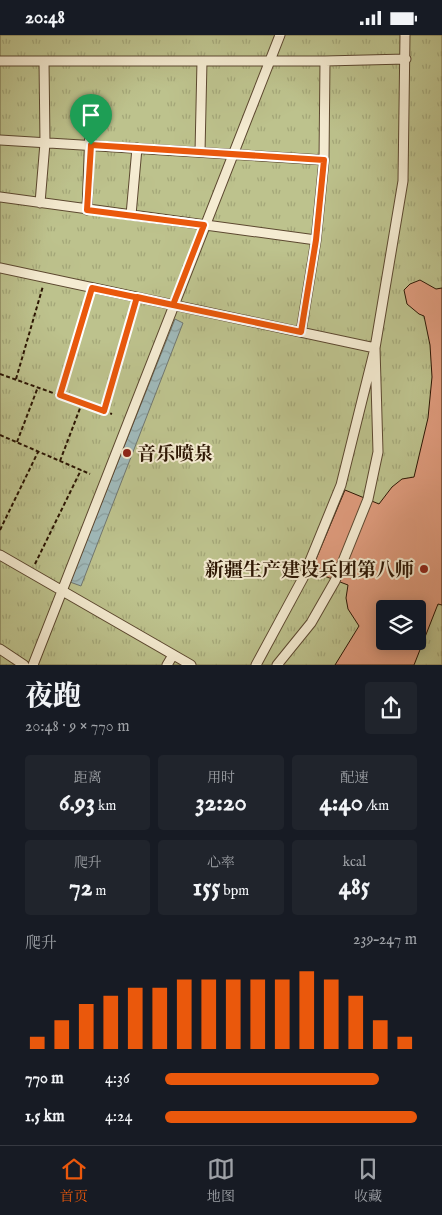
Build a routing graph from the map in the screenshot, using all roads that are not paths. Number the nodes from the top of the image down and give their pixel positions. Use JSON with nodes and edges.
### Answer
{"nodes":[{"id":1,"x":280,"y":35,"type":"edge"},
{"id":2,"x":405,"y":35,"type":"edge"},
{"id":3,"x":406,"y":59,"type":"junction"},
{"id":4,"x":0,"y":61,"type":"edge"},
{"id":5,"x":44,"y":61,"type":"junction"},
{"id":6,"x":202,"y":61,"type":"junction"},
{"id":7,"x":269,"y":61,"type":"junction"},
{"id":8,"x":325,"y":61,"type":"junction"},
{"id":9,"x":91,"y":104,"type":"dead end"},
{"id":10,"x":0,"y":140,"type":"edge"},
{"id":11,"x":45,"y":143,"type":"junction"},
{"id":12,"x":91,"y":145,"type":"junction"},
{"id":13,"x":137,"y":148,"type":"junction"},
{"id":14,"x":200,"y":152,"type":"junction"},
{"id":15,"x":232,"y":154,"type":"junction"},
{"id":16,"x":324,"y":160,"type":"junction"},
{"id":17,"x":0,"y":197,"type":"edge"},
{"id":18,"x":40,"y":203,"type":"junction"},
{"id":19,"x":87,"y":210,"type":"junction"},
{"id":20,"x":131,"y":215,"type":"junction"},
{"id":21,"x":204,"y":225,"type":"junction"},
{"id":22,"x":316,"y":240,"type":"junction"},
{"id":23,"x":0,"y":268,"type":"edge"},
{"id":24,"x":173,"y":305,"type":"junction"},
{"id":25,"x":301,"y":332,"type":"junction"},
{"id":26,"x":375,"y":348,"type":"junction"},
{"id":27,"x":0,"y":555,"type":"edge"},
{"id":28,"x":62,"y":591,"type":"junction"},
{"id":29,"x":0,"y":649,"type":"edge"},
{"id":30,"x":173,"y":655,"type":"junction"},
{"id":31,"x":24,"y":665,"type":"edge"},
{"id":32,"x":32,"y":665,"type":"edge"},
{"id":33,"x":167,"y":665,"type":"edge"},
{"id":34,"x":191,"y":665,"type":"edge"},
{"id":35,"x":256,"y":665,"type":"edge"},
{"id":36,"x":277,"y":665,"type":"edge"}],
"edges":[{"from":1,"to":7,"type":"street"},
{"from":2,"to":3,"type":"street"},
{"from":3,"to":8,"type":"street"},
{"from":3,"to":26,"type":"street"},
{"from":4,"to":5,"type":"street"},
{"from":5,"to":6,"type":"street"},
{"from":5,"to":11,"type":"street"},
{"from":6,"to":7,"type":"street"},
{"from":6,"to":14,"type":"street"},
{"from":7,"to":8,"type":"street"},
{"from":7,"to":15,"type":"street"},
{"from":8,"to":16,"type":"street"},
{"from":9,"to":12,"type":"street"},
{"from":10,"to":11,"type":"street"},
{"from":11,"to":12,"type":"street"},
{"from":11,"to":18,"type":"street"},
{"from":12,"to":13,"type":"street"},
{"from":12,"to":19,"type":"street"},
{"from":13,"to":14,"type":"street"},
{"from":13,"to":20,"type":"street"},
{"from":14,"to":15,"type":"street"},
{"from":15,"to":16,"type":"street"},
{"from":15,"to":21,"type":"street"},
{"from":16,"to":22,"type":"street"},
{"from":17,"to":18,"type":"street"},
{"from":18,"to":19,"type":"street"},
{"from":19,"to":20,"type":"street"},
{"from":20,"to":21,"type":"street"},
{"from":21,"to":22,"type":"street"},
{"from":21,"to":24,"type":"street"},
{"from":22,"to":25,"type":"street"},
{"from":23,"to":24,"type":"street"},
{"from":24,"to":25,"type":"street"},
{"from":24,"to":28,"type":"street"},
{"from":25,"to":26,"type":"street"},
{"from":26,"to":35,"type":"street"},
{"from":26,"to":36,"type":"street"},
{"from":27,"to":28,"type":"street"},
{"from":28,"to":30,"type":"street"},
{"from":28,"to":32,"type":"street"},
{"from":29,"to":31,"type":"street"},
{"from":30,"to":33,"type":"street"},
{"from":30,"to":34,"type":"street"}]}
